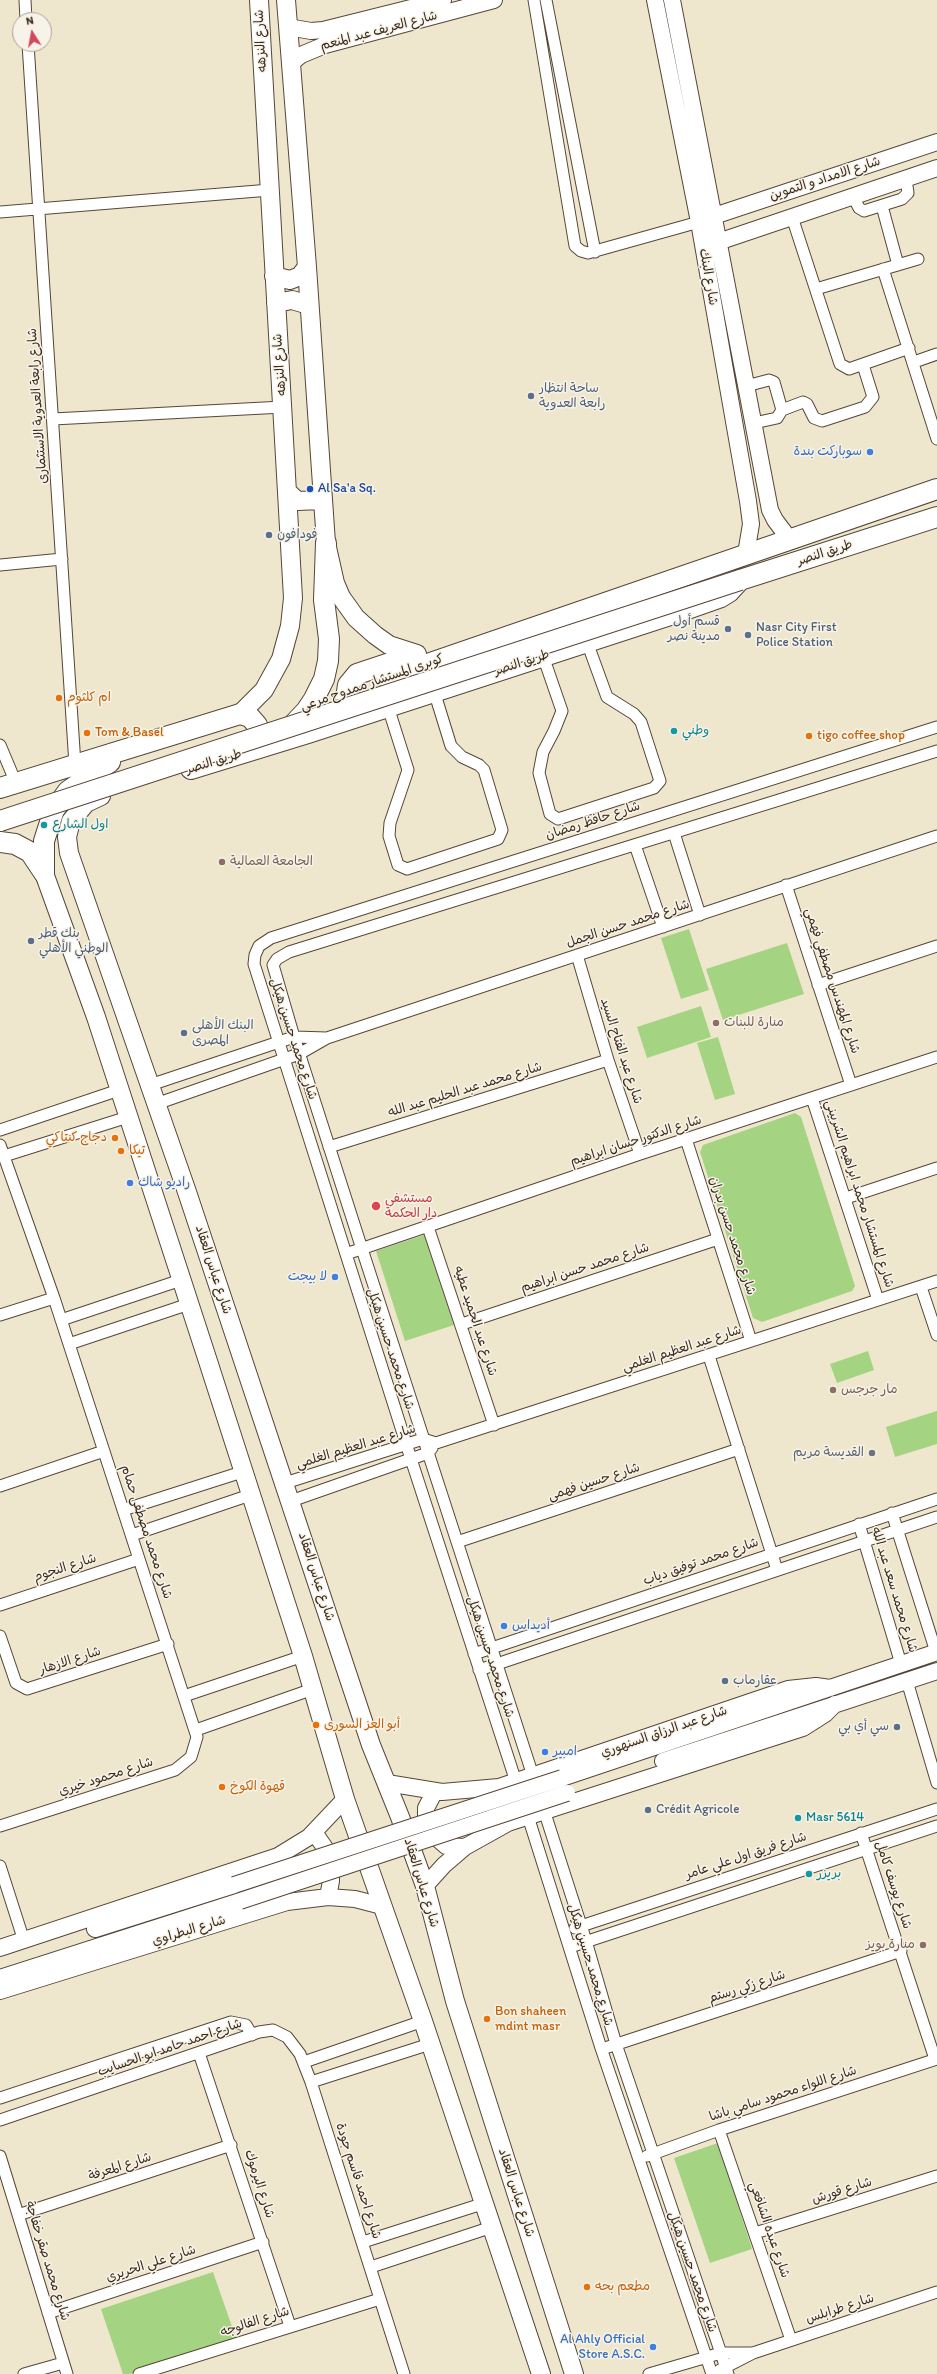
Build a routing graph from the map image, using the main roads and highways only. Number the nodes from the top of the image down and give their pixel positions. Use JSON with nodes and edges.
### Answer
{"nodes":[{"id":1,"x":259,"y":0,"type":"edge"},
{"id":2,"x":286,"y":0,"type":"edge"},
{"id":3,"x":307,"y":267,"type":"junction"},
{"id":4,"x":274,"y":276,"type":"junction"},
{"id":5,"x":276,"y":302,"type":"junction"},
{"id":6,"x":309,"y":305,"type":"junction"},
{"id":7,"x":937,"y":489,"type":"edge"},
{"id":8,"x":287,"y":491,"type":"junction"},
{"id":9,"x":322,"y":500,"type":"junction"},
{"id":10,"x":937,"y":516,"type":"edge"},
{"id":11,"x":326,"y":543,"type":"junction"},
{"id":12,"x":744,"y":555,"type":"junction"},
{"id":13,"x":740,"y":580,"type":"junction"},
{"id":14,"x":417,"y":654,"type":"junction"},
{"id":15,"x":240,"y":714,"type":"junction"},
{"id":16,"x":365,"y":714,"type":"junction"},
{"id":17,"x":251,"y":750,"type":"junction"},
{"id":18,"x":125,"y":751,"type":"junction"},
{"id":19,"x":8,"y":786,"type":"edge"},
{"id":20,"x":101,"y":796,"type":"joint"},
{"id":21,"x":0,"y":806,"type":"edge"},
{"id":22,"x":0,"y":821,"type":"edge"},
{"id":23,"x":0,"y":842,"type":"edge"},
{"id":24,"x":44,"y":873,"type":"junction"},
{"id":25,"x":541,"y":2374,"type":"edge"},
{"id":26,"x":574,"y":2374,"type":"edge"}],
"edges":[{"from":1,"to":4,"type":"main road","name":"شارع النزهه"},
{"from":2,"to":3,"type":"main road"},
{"from":3,"to":4,"type":"main road"},
{"from":3,"to":6,"type":"main road"},
{"from":4,"to":5,"type":"main road","name":"شارع النزهه"},
{"from":5,"to":6,"type":"main road"},
{"from":5,"to":8,"type":"main road","name":"شارع النزهه"},
{"from":6,"to":9,"type":"main road"},
{"from":7,"to":12,"type":"highway","name":"طريق النصر"},
{"from":8,"to":9,"type":"main road"},
{"from":8,"to":15,"type":"main road","name":"شارع النزهه"},
{"from":9,"to":11,"type":"main road"},
{"from":10,"to":13,"type":"highway","name":"طريق النصر"},
{"from":11,"to":14,"type":"main road"},
{"from":11,"to":17,"type":"highway"},
{"from":12,"to":14,"type":"highway","name":"طريق النصر"},
{"from":12,"to":21,"type":"highway","name":"كوبرى المستشار ممدوح مرعي"},
{"from":13,"to":16,"type":"highway","name":"طريق النصر"},
{"from":13,"to":22,"type":"highway","name":"كوبرى المستشار ممدوح مرعي","bridge":true},
{"from":14,"to":16,"type":"highway","name":"طريق النصر"},
{"from":15,"to":17,"type":"highway"},
{"from":15,"to":18,"type":"highway"},
{"from":16,"to":17,"type":"highway","name":"طريق النصر"},
{"from":17,"to":20,"type":"highway","name":"طريق النصر"},
{"from":18,"to":19,"type":"highway"},
{"from":18,"to":24,"type":"highway"},
{"from":20,"to":26,"type":"main road","name":"شارع عباس العقاد"},
{"from":23,"to":24,"type":"highway"},
{"from":24,"to":25,"type":"main road"}]}
